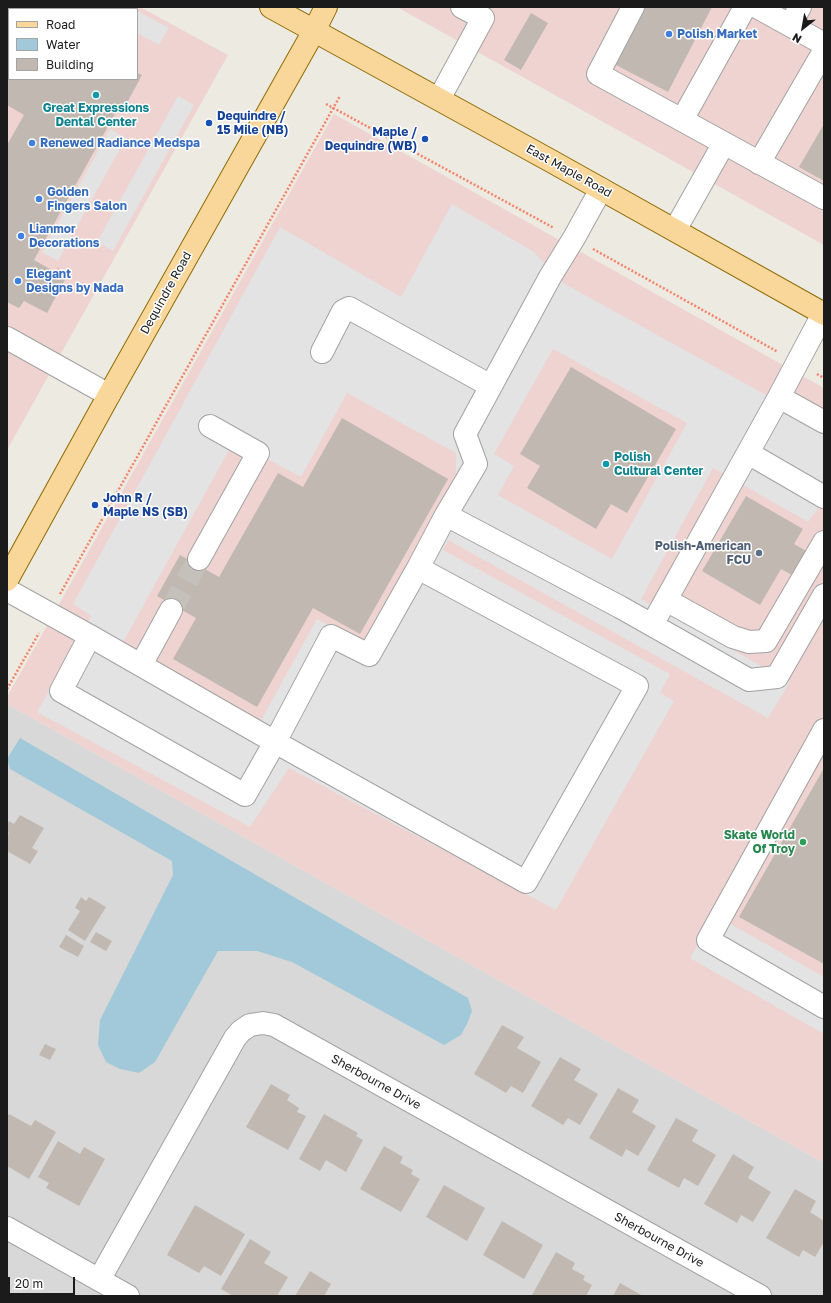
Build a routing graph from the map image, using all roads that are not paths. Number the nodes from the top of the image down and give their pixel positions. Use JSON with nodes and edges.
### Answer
{"nodes":[{"id":1,"x":271,"y":7,"type":"edge"},
{"id":2,"x":326,"y":7,"type":"edge"},
{"id":3,"x":462,"y":7,"type":"edge"},
{"id":4,"x":633,"y":7,"type":"edge"},
{"id":5,"x":745,"y":7,"type":"edge"},
{"id":6,"x":757,"y":7,"type":"edge"},
{"id":7,"x":795,"y":16,"type":"edge"},
{"id":8,"x":314,"y":31,"type":"junction"},
{"id":9,"x":824,"y":44,"type":"edge"},
{"id":10,"x":824,"y":51,"type":"edge"},
{"id":11,"x":439,"y":99,"type":"junction"},
{"id":12,"x":682,"y":120,"type":"junction"},
{"id":13,"x":724,"y":143,"type":"junction"},
{"id":14,"x":759,"y":163,"type":"junction"},
{"id":15,"x":601,"y":189,"type":"junction"},
{"id":16,"x":824,"y":198,"type":"edge"},
{"id":17,"x":675,"y":230,"type":"junction"},
{"id":18,"x":824,"y":314,"type":"edge"},
{"id":19,"x":7,"y":338,"type":"edge"},
{"id":20,"x":322,"y":352,"type":"dead end"},
{"id":21,"x":491,"y":386,"type":"junction"},
{"id":22,"x":109,"y":395,"type":"junction"},
{"id":23,"x":779,"y":397,"type":"junction"},
{"id":24,"x":824,"y":422,"type":"edge"},
{"id":25,"x":210,"y":426,"type":"dead end"},
{"id":26,"x":748,"y":453,"type":"junction"},
{"id":27,"x":824,"y":497,"type":"edge"},
{"id":28,"x":446,"y":515,"type":"junction"},
{"id":29,"x":824,"y":542,"type":"edge"},
{"id":30,"x":199,"y":559,"type":"tunnel mouth"},
{"id":31,"x":418,"y":568,"type":"junction"},
{"id":32,"x":7,"y":580,"type":"edge"},
{"id":33,"x":7,"y":590,"type":"edge"},
{"id":34,"x":824,"y":595,"type":"edge"},
{"id":35,"x":666,"y":600,"type":"junction"},
{"id":36,"x":171,"y":610,"type":"tunnel mouth"},
{"id":37,"x":652,"y":625,"type":"junction"},
{"id":38,"x":90,"y":636,"type":"junction"},
{"id":39,"x":141,"y":665,"type":"junction"},
{"id":40,"x":824,"y":730,"type":"edge"},
{"id":41,"x":275,"y":742,"type":"junction"},
{"id":42,"x":824,"y":1007,"type":"edge"},
{"id":43,"x":7,"y":1228,"type":"edge"},
{"id":44,"x":99,"y":1280,"type":"junction"},
{"id":45,"x":128,"y":1296,"type":"edge"},
{"id":46,"x":760,"y":1296,"type":"edge"}],
"edges":[{"from":1,"to":8,"type":"main road","name":"East Maple Road"},
{"from":2,"to":8,"type":"main road","name":"Dequindre Road"},
{"from":3,"to":11,"type":"street"},
{"from":4,"to":12,"type":"street"},
{"from":5,"to":12,"type":"street"},
{"from":6,"to":7,"type":"street"},
{"from":7,"to":9,"type":"street"},
{"from":8,"to":11,"type":"main road","name":"East Maple Road"},
{"from":8,"to":22,"type":"main road","name":"Dequindre Road"},
{"from":10,"to":14,"type":"street"},
{"from":11,"to":15,"type":"main road","name":"East Maple Road"},
{"from":12,"to":13,"type":"street"},
{"from":13,"to":14,"type":"street"},
{"from":13,"to":17,"type":"street"},
{"from":14,"to":16,"type":"street"},
{"from":15,"to":17,"type":"main road","name":"East Maple Road"},
{"from":15,"to":21,"type":"street"},
{"from":17,"to":18,"type":"main road","name":"East Maple Road"},
{"from":18,"to":23,"type":"street"},
{"from":19,"to":22,"type":"street"},
{"from":20,"to":21,"type":"street"},
{"from":21,"to":28,"type":"street"},
{"from":22,"to":32,"type":"main road","name":"Dequindre Road"},
{"from":23,"to":24,"type":"street"},
{"from":23,"to":26,"type":"street"},
{"from":25,"to":30,"type":"street"},
{"from":26,"to":27,"type":"street"},
{"from":26,"to":35,"type":"street"},
{"from":28,"to":31,"type":"street"},
{"from":28,"to":37,"type":"street"},
{"from":29,"to":35,"type":"street"},
{"from":31,"to":41,"type":"street"},
{"from":31,"to":41,"type":"street"},
{"from":33,"to":38,"type":"street"},
{"from":34,"to":37,"type":"street"},
{"from":35,"to":37,"type":"street"},
{"from":36,"to":39,"type":"street"},
{"from":38,"to":39,"type":"street"},
{"from":38,"to":41,"type":"street"},
{"from":39,"to":41,"type":"street"},
{"from":40,"to":42,"type":"street"},
{"from":43,"to":44,"type":"street"},
{"from":44,"to":45,"type":"street"},
{"from":44,"to":46,"type":"street","name":"Sherbourne Drive"}]}
